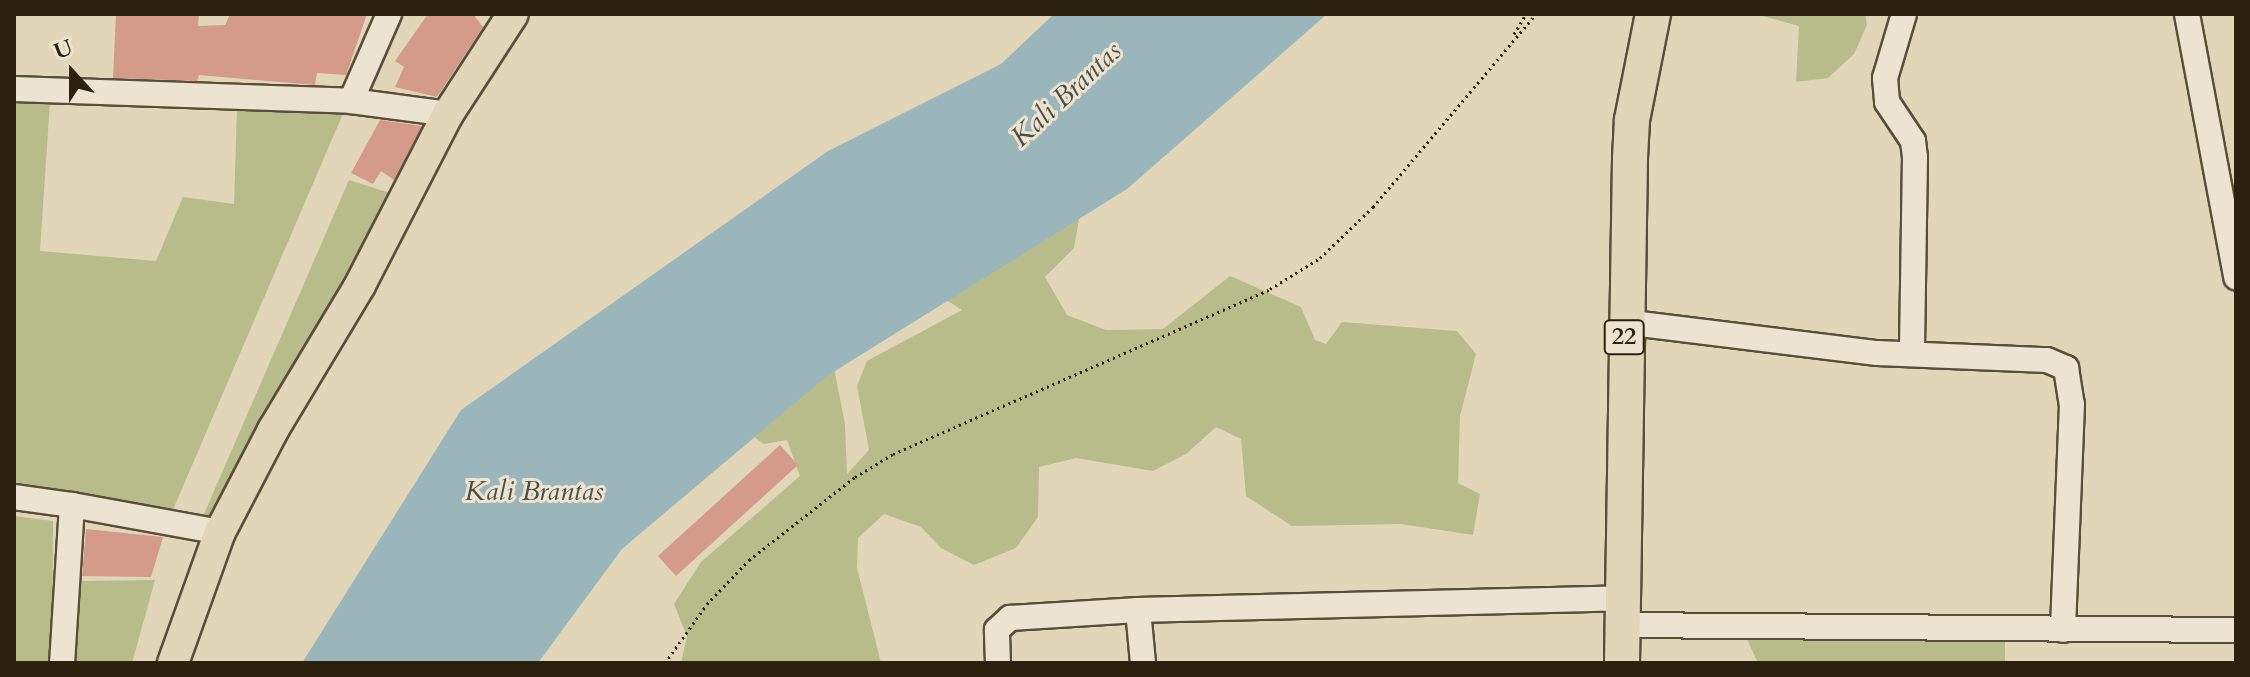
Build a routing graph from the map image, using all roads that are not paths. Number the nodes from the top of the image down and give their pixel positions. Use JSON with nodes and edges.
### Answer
{"nodes":[{"id":1,"x":389,"y":14,"type":"edge"},
{"id":2,"x":513,"y":14,"type":"edge"},
{"id":3,"x":1653,"y":14,"type":"edge"},
{"id":4,"x":1904,"y":14,"type":"edge"},
{"id":5,"x":2187,"y":14,"type":"edge"},
{"id":6,"x":14,"y":89,"type":"edge"},
{"id":7,"x":351,"y":101,"type":"junction"},
{"id":8,"x":448,"y":114,"type":"junction"},
{"id":9,"x":2236,"y":277,"type":"edge"},
{"id":10,"x":1624,"y":322,"type":"junction"},
{"id":11,"x":1912,"y":354,"type":"junction"},
{"id":12,"x":14,"y":497,"type":"edge"},
{"id":13,"x":72,"y":505,"type":"junction"},
{"id":14,"x":202,"y":527,"type":"junction"},
{"id":15,"x":1138,"y":610,"type":"junction"},
{"id":16,"x":1621,"y":611,"type":"junction"},
{"id":17,"x":2063,"y":630,"type":"junction"},
{"id":18,"x":2236,"y":630,"type":"edge"},
{"id":19,"x":62,"y":663,"type":"edge"},
{"id":20,"x":173,"y":663,"type":"edge"},
{"id":21,"x":998,"y":663,"type":"edge"},
{"id":22,"x":1143,"y":663,"type":"edge"},
{"id":23,"x":1622,"y":663,"type":"edge"}],
"edges":[{"from":1,"to":7,"type":"street"},
{"from":2,"to":8,"type":"main road"},
{"from":3,"to":10,"type":"highway","number":"22"},
{"from":4,"to":11,"type":"street"},
{"from":5,"to":9,"type":"street"},
{"from":6,"to":7,"type":"street"},
{"from":7,"to":8,"type":"street"},
{"from":8,"to":14,"type":"main road"},
{"from":10,"to":11,"type":"street"},
{"from":10,"to":16,"type":"highway","number":"22"},
{"from":11,"to":17,"type":"street"},
{"from":12,"to":13,"type":"street"},
{"from":13,"to":14,"type":"street"},
{"from":13,"to":19,"type":"street"},
{"from":14,"to":20,"type":"main road"},
{"from":15,"to":16,"type":"street"},
{"from":15,"to":21,"type":"street"},
{"from":15,"to":22,"type":"street"},
{"from":16,"to":17,"type":"street"},
{"from":16,"to":23,"type":"highway","number":"22"},
{"from":17,"to":18,"type":"street"}]}
